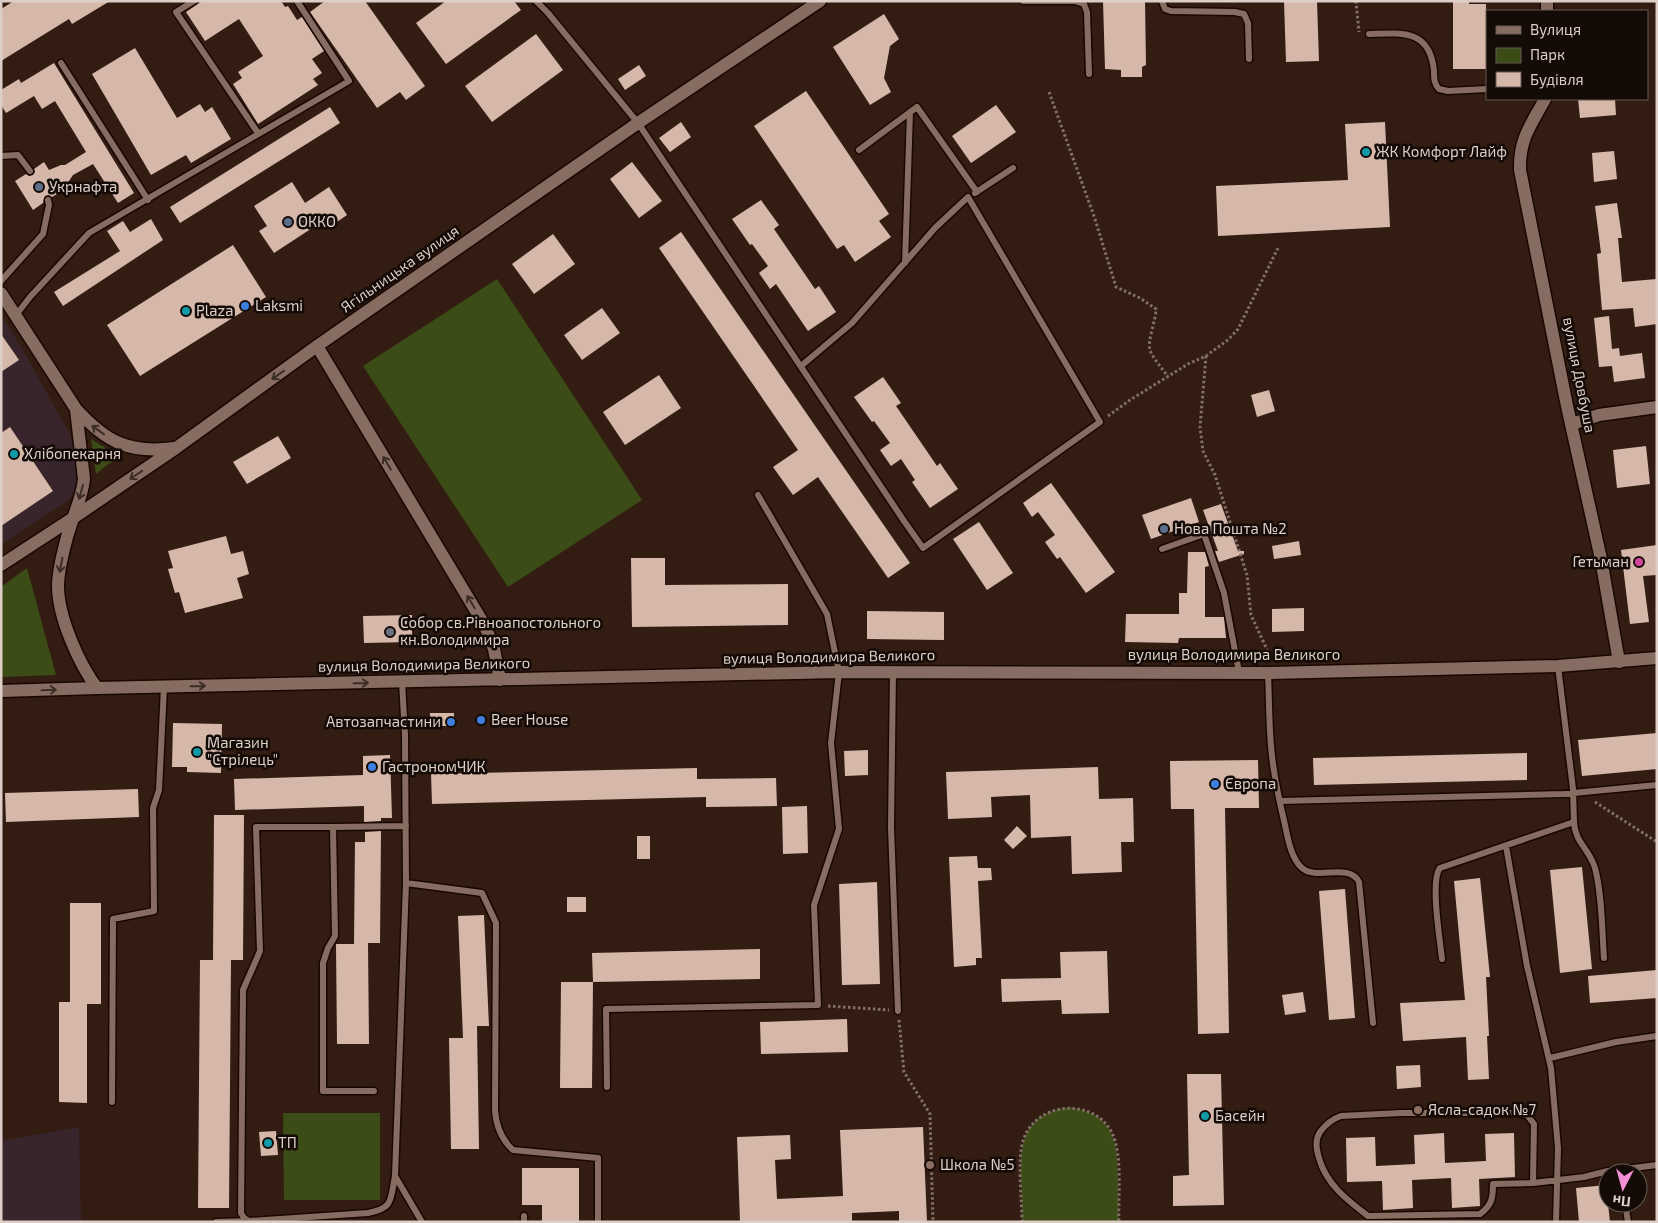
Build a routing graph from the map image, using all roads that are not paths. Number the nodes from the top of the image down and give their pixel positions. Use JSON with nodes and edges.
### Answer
{"nodes":[{"id":1,"x":194,"y":1,"type":"edge"},
{"id":2,"x":297,"y":1,"type":"edge"},
{"id":3,"x":536,"y":1,"type":"edge"},
{"id":4,"x":820,"y":1,"type":"edge"},
{"id":5,"x":1023,"y":1,"type":"edge"},
{"id":6,"x":1162,"y":1,"type":"edge"},
{"id":7,"x":1369,"y":34,"type":"road end"},
{"id":8,"x":1249,"y":59,"type":"dead end"},
{"id":9,"x":61,"y":63,"type":"dead end"},
{"id":10,"x":1088,"y":74,"type":"dead end"},
{"id":11,"x":1486,"y":89,"type":"edge"},
{"id":12,"x":1544,"y":100,"type":"edge"},
{"id":13,"x":910,"y":112,"type":"junction"},
{"id":14,"x":638,"y":123,"type":"junction"},
{"id":15,"x":258,"y":133,"type":"junction"},
{"id":16,"x":859,"y":150,"type":"dead end"},
{"id":17,"x":1,"y":156,"type":"edge"},
{"id":18,"x":1013,"y":168,"type":"dead end"},
{"id":19,"x":30,"y":171,"type":"dead end"},
{"id":20,"x":977,"y":192,"type":"junction"},
{"id":21,"x":968,"y":197,"type":"junction"},
{"id":22,"x":48,"y":200,"type":"dead end"},
{"id":23,"x":148,"y":200,"type":"junction"},
{"id":24,"x":905,"y":263,"type":"junction"},
{"id":25,"x":1,"y":281,"type":"edge"},
{"id":26,"x":1,"y":293,"type":"edge"},
{"id":27,"x":16,"y":315,"type":"junction"},
{"id":28,"x":317,"y":346,"type":"junction"},
{"id":29,"x":801,"y":366,"type":"junction"},
{"id":30,"x":1657,"y":407,"type":"edge"},
{"id":31,"x":76,"y":410,"type":"junction"},
{"id":32,"x":1572,"y":424,"type":"junction"},
{"id":33,"x":176,"y":448,"type":"junction"},
{"id":34,"x":758,"y":495,"type":"dead end"},
{"id":35,"x":73,"y":518,"type":"junction"},
{"id":36,"x":1162,"y":548,"type":"dead end"},
{"id":37,"x":1,"y":565,"type":"edge"},
{"id":38,"x":1657,"y":658,"type":"edge"},
{"id":39,"x":1619,"y":662,"type":"junction"},
{"id":40,"x":1558,"y":666,"type":"junction"},
{"id":41,"x":838,"y":672,"type":"junction"},
{"id":42,"x":893,"y":672,"type":"junction"},
{"id":43,"x":1239,"y":672,"type":"junction"},
{"id":44,"x":1268,"y":673,"type":"junction"},
{"id":45,"x":500,"y":680,"type":"junction"},
{"id":46,"x":402,"y":682,"type":"junction"},
{"id":47,"x":164,"y":687,"type":"junction"},
{"id":48,"x":97,"y":688,"type":"junction"},
{"id":49,"x":1,"y":691,"type":"edge"},
{"id":50,"x":1657,"y":786,"type":"edge"},
{"id":51,"x":1573,"y":794,"type":"junction"},
{"id":52,"x":1280,"y":801,"type":"junction"},
{"id":53,"x":1574,"y":822,"type":"junction"},
{"id":54,"x":406,"y":826,"type":"junction"},
{"id":55,"x":333,"y":827,"type":"junction"},
{"id":56,"x":1506,"y":846,"type":"junction"},
{"id":57,"x":406,"y":883,"type":"junction"},
{"id":58,"x":1604,"y":958,"type":"dead end"},
{"id":59,"x":1442,"y":959,"type":"dead end"},
{"id":60,"x":898,"y":1010,"type":"road end"},
{"id":61,"x":1373,"y":1023,"type":"dead end"},
{"id":62,"x":1657,"y":1036,"type":"edge"},
{"id":63,"x":1550,"y":1058,"type":"junction"},
{"id":64,"x":607,"y":1087,"type":"dead end"},
{"id":65,"x":374,"y":1091,"type":"dead end"},
{"id":66,"x":112,"y":1102,"type":"dead end"},
{"id":67,"x":1598,"y":1174,"type":"edge"},
{"id":68,"x":395,"y":1176,"type":"junction"},
{"id":69,"x":1558,"y":1180,"type":"junction"},
{"id":70,"x":1533,"y":1183,"type":"junction"},
{"id":71,"x":333,"y":1219,"type":"edge"},
{"id":72,"x":249,"y":1221,"type":"edge"},
{"id":73,"x":216,"y":1222,"type":"edge"},
{"id":74,"x":422,"y":1222,"type":"edge"},
{"id":75,"x":598,"y":1222,"type":"edge"},
{"id":76,"x":1556,"y":1222,"type":"edge"}],
"edges":[{"from":1,"to":15,"type":"lane"},
{"from":2,"to":15,"type":"lane"},
{"from":3,"to":14,"type":"lane"},
{"from":4,"to":14,"type":"main road","name":"Ягільницька вулиця"},
{"from":5,"to":10,"type":"lane"},
{"from":6,"to":8,"type":"lane"},
{"from":7,"to":11,"type":"lane"},
{"from":9,"to":23,"type":"lane"},
{"from":12,"to":32,"type":"main road","name":"вулиця Довбуша"},
{"from":13,"to":16,"type":"lane"},
{"from":13,"to":20,"type":"lane"},
{"from":13,"to":24,"type":"lane"},
{"from":14,"to":28,"type":"main road","name":"Ягільницька вулиця"},
{"from":14,"to":29,"type":"lane"},
{"from":15,"to":23,"type":"lane"},
{"from":17,"to":19,"type":"lane"},
{"from":18,"to":20,"type":"lane"},
{"from":20,"to":21,"type":"lane"},
{"from":21,"to":24,"type":"lane"},
{"from":21,"to":29,"type":"lane"},
{"from":22,"to":25,"type":"lane"},
{"from":23,"to":27,"type":"lane"},
{"from":24,"to":29,"type":"lane"},
{"from":26,"to":27,"type":"main road"},
{"from":27,"to":31,"type":"main road"},
{"from":28,"to":33,"type":"main road","name":"Ягільницька вулиця","one_way":true},
{"from":45,"to":28,"type":"main road","one_way":true},
{"from":30,"to":32,"type":"main road"},
{"from":33,"to":31,"type":"main road","one_way":true},
{"from":31,"to":35,"type":"main road","one_way":true},
{"from":32,"to":39,"type":"main road","name":"вулиця Довбуша"},
{"from":33,"to":35,"type":"main road","name":"Ягільницька вулиця","one_way":true},
{"from":34,"to":41,"type":"lane"},
{"from":35,"to":37,"type":"main road","name":"Ягільницька вулиця"},
{"from":35,"to":48,"type":"main road","one_way":true},
{"from":36,"to":43,"type":"lane"},
{"from":38,"to":39,"type":"main road","name":"вулиця Володимира Великого"},
{"from":39,"to":40,"type":"main road","name":"вулиця Володимира Великого"},
{"from":40,"to":44,"type":"main road","name":"вулиця Володимира Великого"},
{"from":40,"to":51,"type":"lane"},
{"from":41,"to":42,"type":"main road","name":"вулиця Володимира Великого"},
{"from":41,"to":45,"type":"main road","name":"вулиця Володимира Великого"},
{"from":41,"to":64,"type":"lane"},
{"from":42,"to":43,"type":"main road","name":"вулиця Володимира Великого"},
{"from":42,"to":60,"type":"lane"},
{"from":43,"to":44,"type":"main road","name":"вулиця Володимира Великого"},
{"from":44,"to":52,"type":"lane"},
{"from":45,"to":46,"type":"main road","name":"вулиця Володимира Великого"},
{"from":47,"to":46,"type":"main road","name":"вулиця Володимира Великого","one_way":true},
{"from":46,"to":54,"type":"lane"},
{"from":47,"to":48,"type":"main road","name":"вулиця Володимира Великого"},
{"from":47,"to":66,"type":"lane"},
{"from":49,"to":48,"type":"main road","name":"вулиця Володимира Великого","one_way":true},
{"from":50,"to":51,"type":"lane"},
{"from":51,"to":52,"type":"lane"},
{"from":51,"to":53,"type":"lane"},
{"from":52,"to":61,"type":"lane"},
{"from":53,"to":56,"type":"lane"},
{"from":53,"to":58,"type":"lane"},
{"from":54,"to":55,"type":"lane"},
{"from":54,"to":57,"type":"lane"},
{"from":55,"to":65,"type":"lane"},
{"from":55,"to":72,"type":"lane"},
{"from":56,"to":59,"type":"lane"},
{"from":56,"to":63,"type":"lane"},
{"from":57,"to":68,"type":"lane"},
{"from":57,"to":75,"type":"lane"},
{"from":62,"to":63,"type":"lane"},
{"from":63,"to":69,"type":"lane"},
{"from":67,"to":69,"type":"lane"},
{"from":68,"to":71,"type":"lane"},
{"from":68,"to":74,"type":"lane"},
{"from":69,"to":70,"type":"lane"},
{"from":69,"to":76,"type":"lane"},
{"from":70,"to":70,"type":"lane"},
{"from":71,"to":72,"type":"lane"},
{"from":72,"to":73,"type":"lane"}]}
